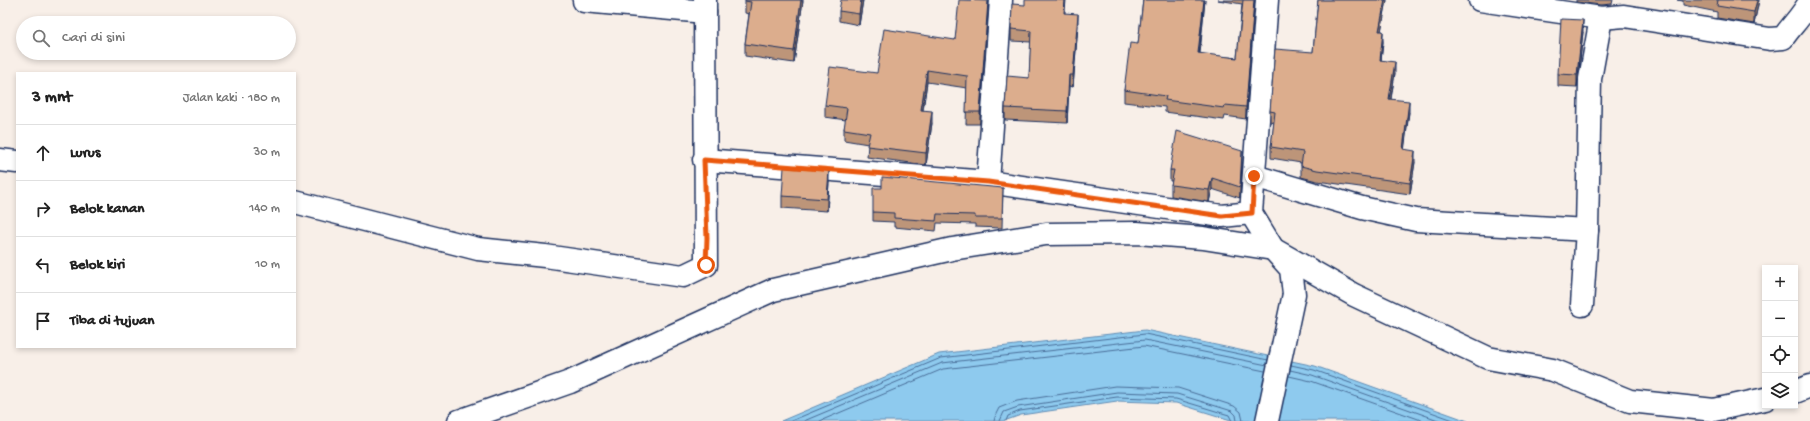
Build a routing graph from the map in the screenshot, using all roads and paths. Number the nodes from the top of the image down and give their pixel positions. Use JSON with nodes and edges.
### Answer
{"nodes":[{"id":1,"x":1001,"y":0,"type":"edge"},
{"id":2,"x":1267,"y":0,"type":"edge"},
{"id":3,"x":1480,"y":0,"type":"edge"},
{"id":4,"x":584,"y":1,"type":"dead end"},
{"id":5,"x":1810,"y":1,"type":"edge"},
{"id":6,"x":705,"y":6,"type":"edge"},
{"id":7,"x":1626,"y":8,"type":"edge"},
{"id":8,"x":1601,"y":18,"type":"junction"},
{"id":9,"x":0,"y":160,"type":"edge"},
{"id":10,"x":704,"y":160,"type":"junction"},
{"id":11,"x":16,"y":162,"type":"edge"},
{"id":12,"x":1254,"y":176,"type":"junction"},
{"id":13,"x":988,"y":182,"type":"junction"},
{"id":14,"x":296,"y":202,"type":"edge"},
{"id":15,"x":1252,"y":213,"type":"junction"},
{"id":16,"x":1587,"y":230,"type":"junction"},
{"id":17,"x":1273,"y":249,"type":"junction"},
{"id":18,"x":1582,"y":305,"type":"dead end"},
{"id":19,"x":1810,"y":386,"type":"edge"},
{"id":20,"x":1798,"y":391,"type":"edge"},
{"id":21,"x":1762,"y":400,"type":"edge"},
{"id":22,"x":459,"y":421,"type":"edge"},
{"id":23,"x":1267,"y":421,"type":"edge"}],
"edges":[{"from":1,"to":13,"type":"street"},
{"from":2,"to":12,"type":"street"},
{"from":3,"to":8,"type":"street"},
{"from":4,"to":6,"type":"street"},
{"from":5,"to":7,"type":"street"},
{"from":6,"to":10,"type":"street"},
{"from":7,"to":8,"type":"street"},
{"from":8,"to":16,"type":"street"},
{"from":9,"to":11,"type":"street"},
{"from":10,"to":13,"type":"street"},
{"from":10,"to":14,"type":"street"},
{"from":12,"to":15,"type":"street"},
{"from":12,"to":16,"type":"street"},
{"from":13,"to":15,"type":"street"},
{"from":15,"to":17,"type":"street"},
{"from":16,"to":18,"type":"street"},
{"from":17,"to":21,"type":"street"},
{"from":17,"to":22,"type":"street"},
{"from":17,"to":23,"type":"street"},
{"from":19,"to":20,"type":"street"}]}
